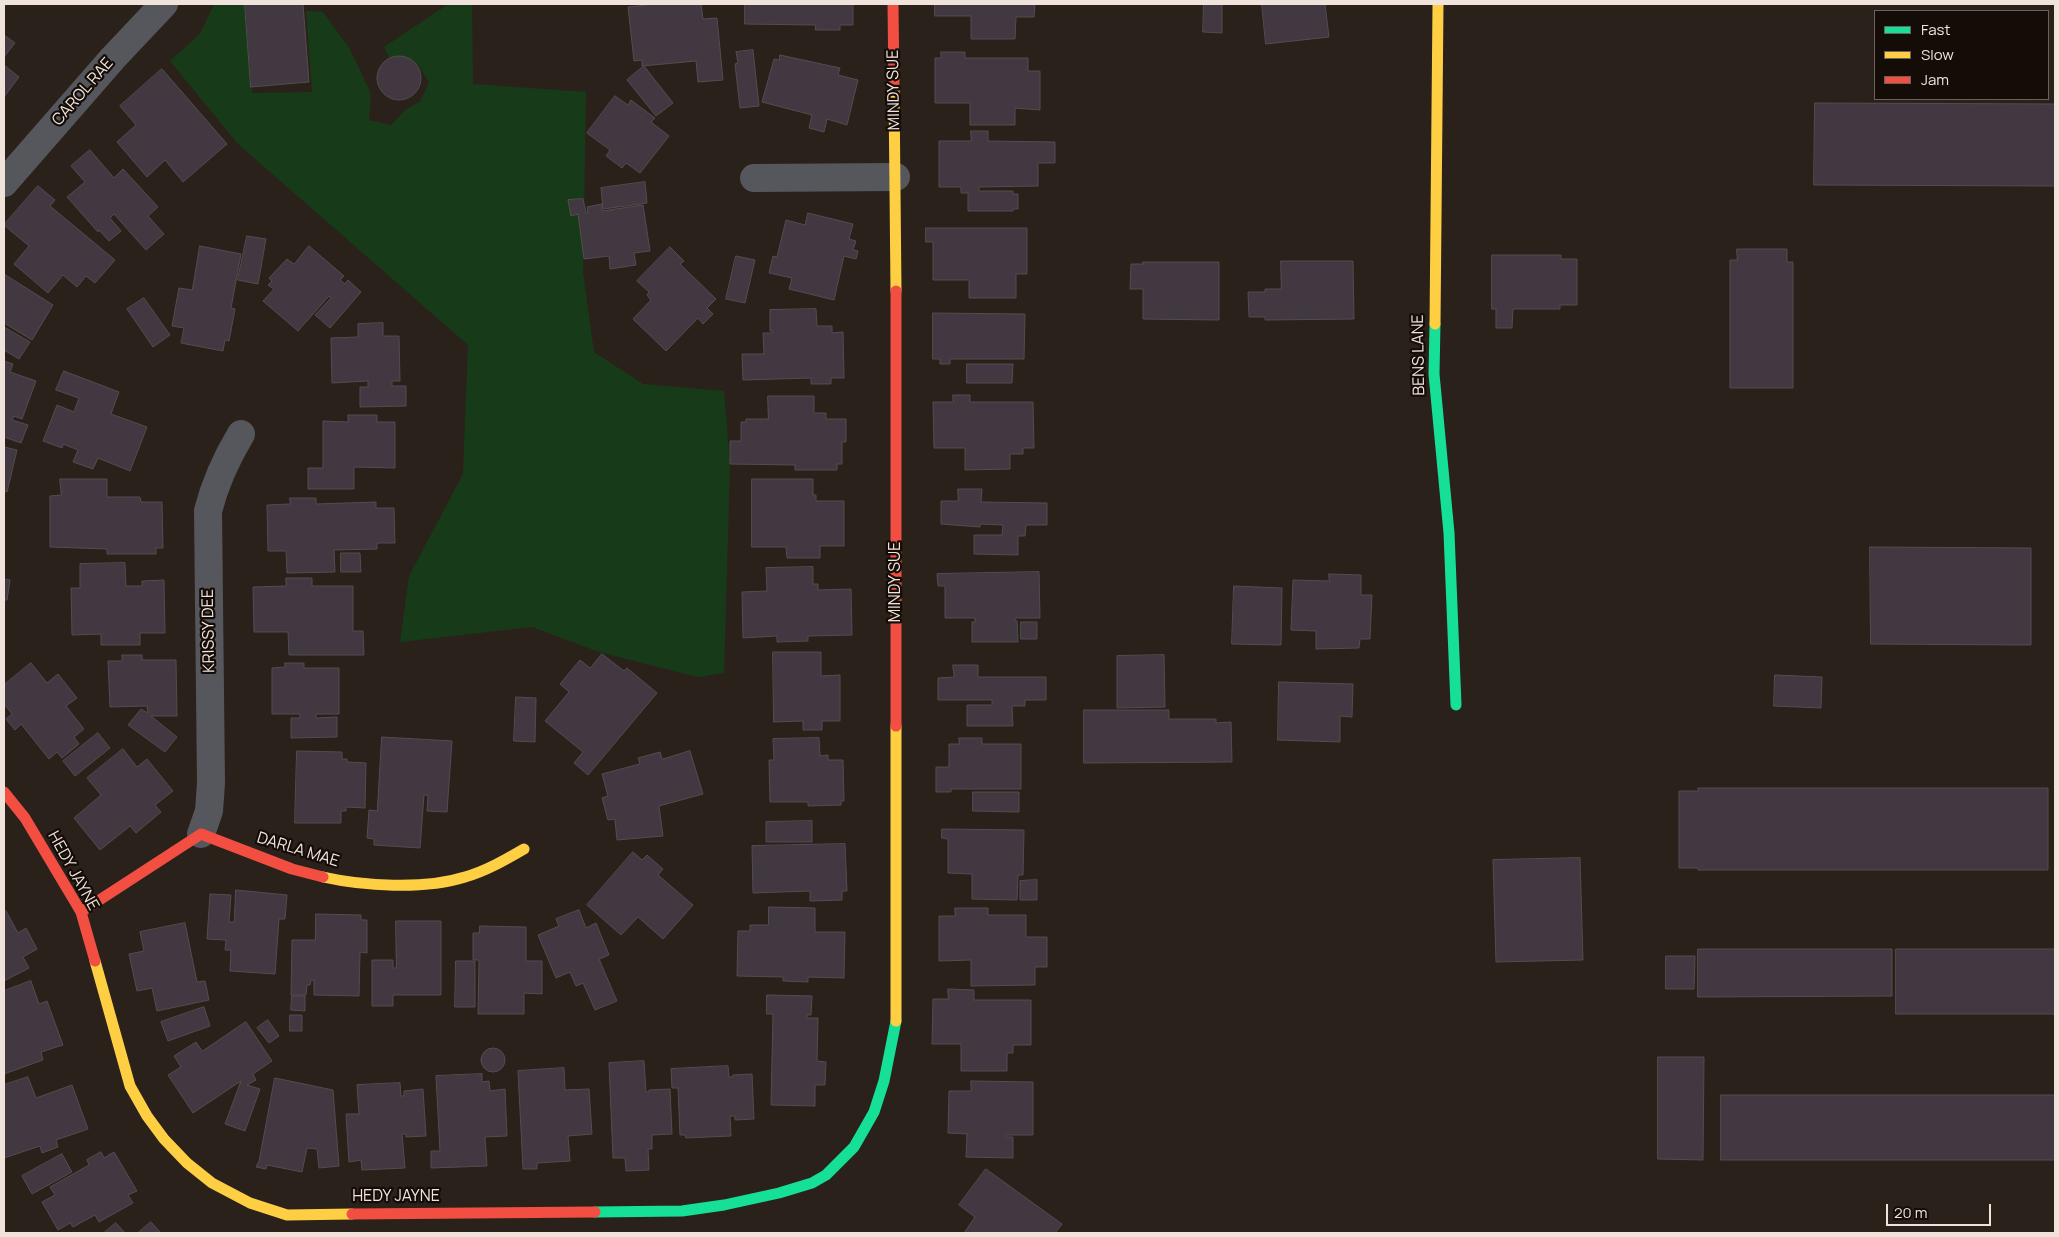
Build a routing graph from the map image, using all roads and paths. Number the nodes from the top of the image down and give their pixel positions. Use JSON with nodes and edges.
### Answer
{"nodes":[{"id":1,"x":164,"y":4,"type":"edge"},
{"id":2,"x":893,"y":4,"type":"edge"},
{"id":3,"x":1438,"y":4,"type":"edge"},
{"id":4,"x":896,"y":176,"type":"junction"},
{"id":5,"x":754,"y":178,"type":"dead end"},
{"id":6,"x":4,"y":182,"type":"edge"},
{"id":7,"x":240,"y":434,"type":"dead end"},
{"id":8,"x":1456,"y":705,"type":"dead end"},
{"id":9,"x":4,"y":792,"type":"edge"},
{"id":10,"x":201,"y":834,"type":"junction"},
{"id":11,"x":524,"y":849,"type":"dead end"},
{"id":12,"x":81,"y":912,"type":"junction"},
{"id":13,"x":897,"y":987,"type":"joint"}],
"edges":[{"from":1,"to":6,"type":"street","name":"CAROL RAE"},
{"from":2,"to":4,"type":"street","name":"MINDY SUE"},
{"from":3,"to":8,"type":"street","name":"BENS LANE"},
{"from":4,"to":5,"type":"street"},
{"from":4,"to":13,"type":"street","name":"MINDY SUE"},
{"from":7,"to":10,"type":"street","name":"KRISSY DEE"},
{"from":9,"to":12,"type":"street","name":"HEDY JAYNE"},
{"from":10,"to":11,"type":"street","name":"DARLA MAE"},
{"from":10,"to":12,"type":"street"},
{"from":12,"to":13,"type":"street","name":"HEDY JAYNE"}]}
